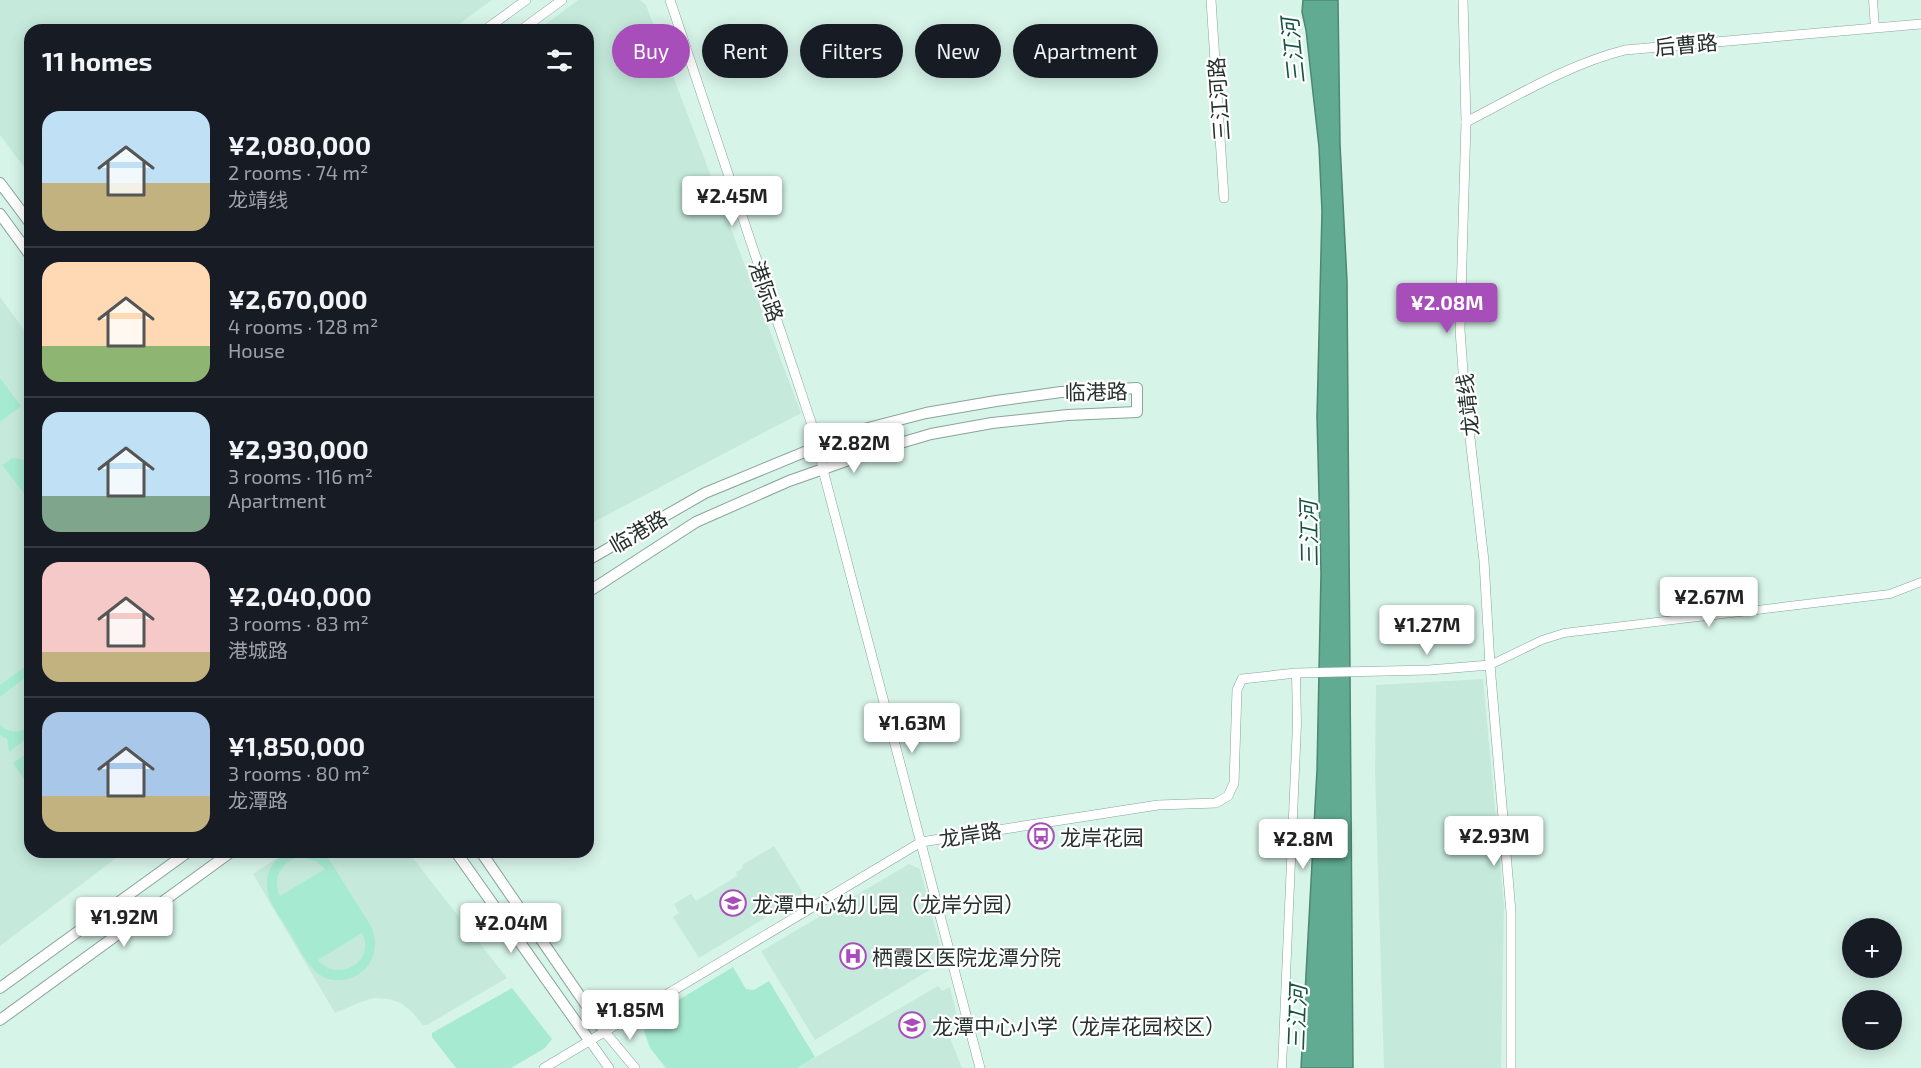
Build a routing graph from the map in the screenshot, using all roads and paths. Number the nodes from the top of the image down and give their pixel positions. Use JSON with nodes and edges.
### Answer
{"nodes":[{"id":1,"x":526,"y":0,"type":"edge"},
{"id":2,"x":562,"y":0,"type":"edge"},
{"id":3,"x":670,"y":0,"type":"edge"},
{"id":4,"x":1211,"y":0,"type":"edge"},
{"id":5,"x":1463,"y":0,"type":"edge"},
{"id":6,"x":1873,"y":0,"type":"edge"},
{"id":7,"x":493,"y":24,"type":"edge"},
{"id":8,"x":529,"y":24,"type":"edge"},
{"id":9,"x":1921,"y":24,"type":"edge"},
{"id":10,"x":1875,"y":28,"type":"junction"},
{"id":11,"x":1466,"y":122,"type":"junction"},
{"id":12,"x":0,"y":183,"type":"edge"},
{"id":13,"x":1224,"y":198,"type":"dead end"},
{"id":14,"x":0,"y":214,"type":"edge"},
{"id":15,"x":24,"y":215,"type":"edge"},
{"id":16,"x":24,"y":247,"type":"edge"},
{"id":17,"x":819,"y":446,"type":"junction"},
{"id":18,"x":823,"y":470,"type":"junction"},
{"id":19,"x":594,"y":557,"type":"edge"},
{"id":20,"x":1921,"y":582,"type":"edge"},
{"id":21,"x":594,"y":588,"type":"edge"},
{"id":22,"x":1490,"y":665,"type":"junction"},
{"id":23,"x":1296,"y":673,"type":"junction"},
{"id":24,"x":921,"y":842,"type":"junction"},
{"id":25,"x":180,"y":858,"type":"edge"},
{"id":26,"x":223,"y":858,"type":"edge"},
{"id":27,"x":460,"y":858,"type":"edge"},
{"id":28,"x":486,"y":858,"type":"edge"},
{"id":29,"x":0,"y":988,"type":"edge"},
{"id":30,"x":0,"y":1020,"type":"edge"},
{"id":31,"x":604,"y":1031,"type":"junction"},
{"id":32,"x":589,"y":1040,"type":"junction"},
{"id":33,"x":544,"y":1068,"type":"edge"},
{"id":34,"x":609,"y":1068,"type":"edge"},
{"id":35,"x":635,"y":1068,"type":"edge"},
{"id":36,"x":980,"y":1068,"type":"edge"},
{"id":37,"x":1282,"y":1068,"type":"edge"},
{"id":38,"x":1511,"y":1068,"type":"edge"}],
"edges":[{"from":1,"to":7,"type":"street"},
{"from":2,"to":8,"type":"street"},
{"from":3,"to":17,"type":"street","name":"港际路"},
{"from":4,"to":13,"type":"street","name":"三江河路"},
{"from":5,"to":11,"type":"street","name":"龙靖线"},
{"from":6,"to":10,"type":"street"},
{"from":9,"to":10,"type":"street","name":"后曹路"},
{"from":10,"to":11,"type":"street","name":"后曹路"},
{"from":11,"to":22,"type":"street","name":"龙靖线"},
{"from":12,"to":15,"type":"main road"},
{"from":14,"to":16,"type":"main road"},
{"from":17,"to":18,"type":"street","name":"港际路"},
{"from":17,"to":18,"type":"main road","name":"临港路"},
{"from":17,"to":19,"type":"main road","name":"临港路"},
{"from":18,"to":21,"type":"main road","name":"临港路"},
{"from":18,"to":24,"type":"street","name":"港际路"},
{"from":20,"to":22,"type":"street"},
{"from":22,"to":23,"type":"street"},
{"from":22,"to":38,"type":"street","name":"龙靖线"},
{"from":23,"to":24,"type":"street","name":"龙岸路"},
{"from":23,"to":37,"type":"street"},
{"from":24,"to":31,"type":"street","name":"龙岸路"},
{"from":24,"to":36,"type":"street","name":"港际路"},
{"from":25,"to":29,"type":"main road"},
{"from":26,"to":30,"type":"main road"},
{"from":27,"to":32,"type":"main road"},
{"from":28,"to":31,"type":"main road"},
{"from":31,"to":32,"type":"street","name":"龙岸路"},
{"from":31,"to":35,"type":"street"},
{"from":32,"to":33,"type":"street","name":"龙岸路"},
{"from":32,"to":34,"type":"street"}]}
